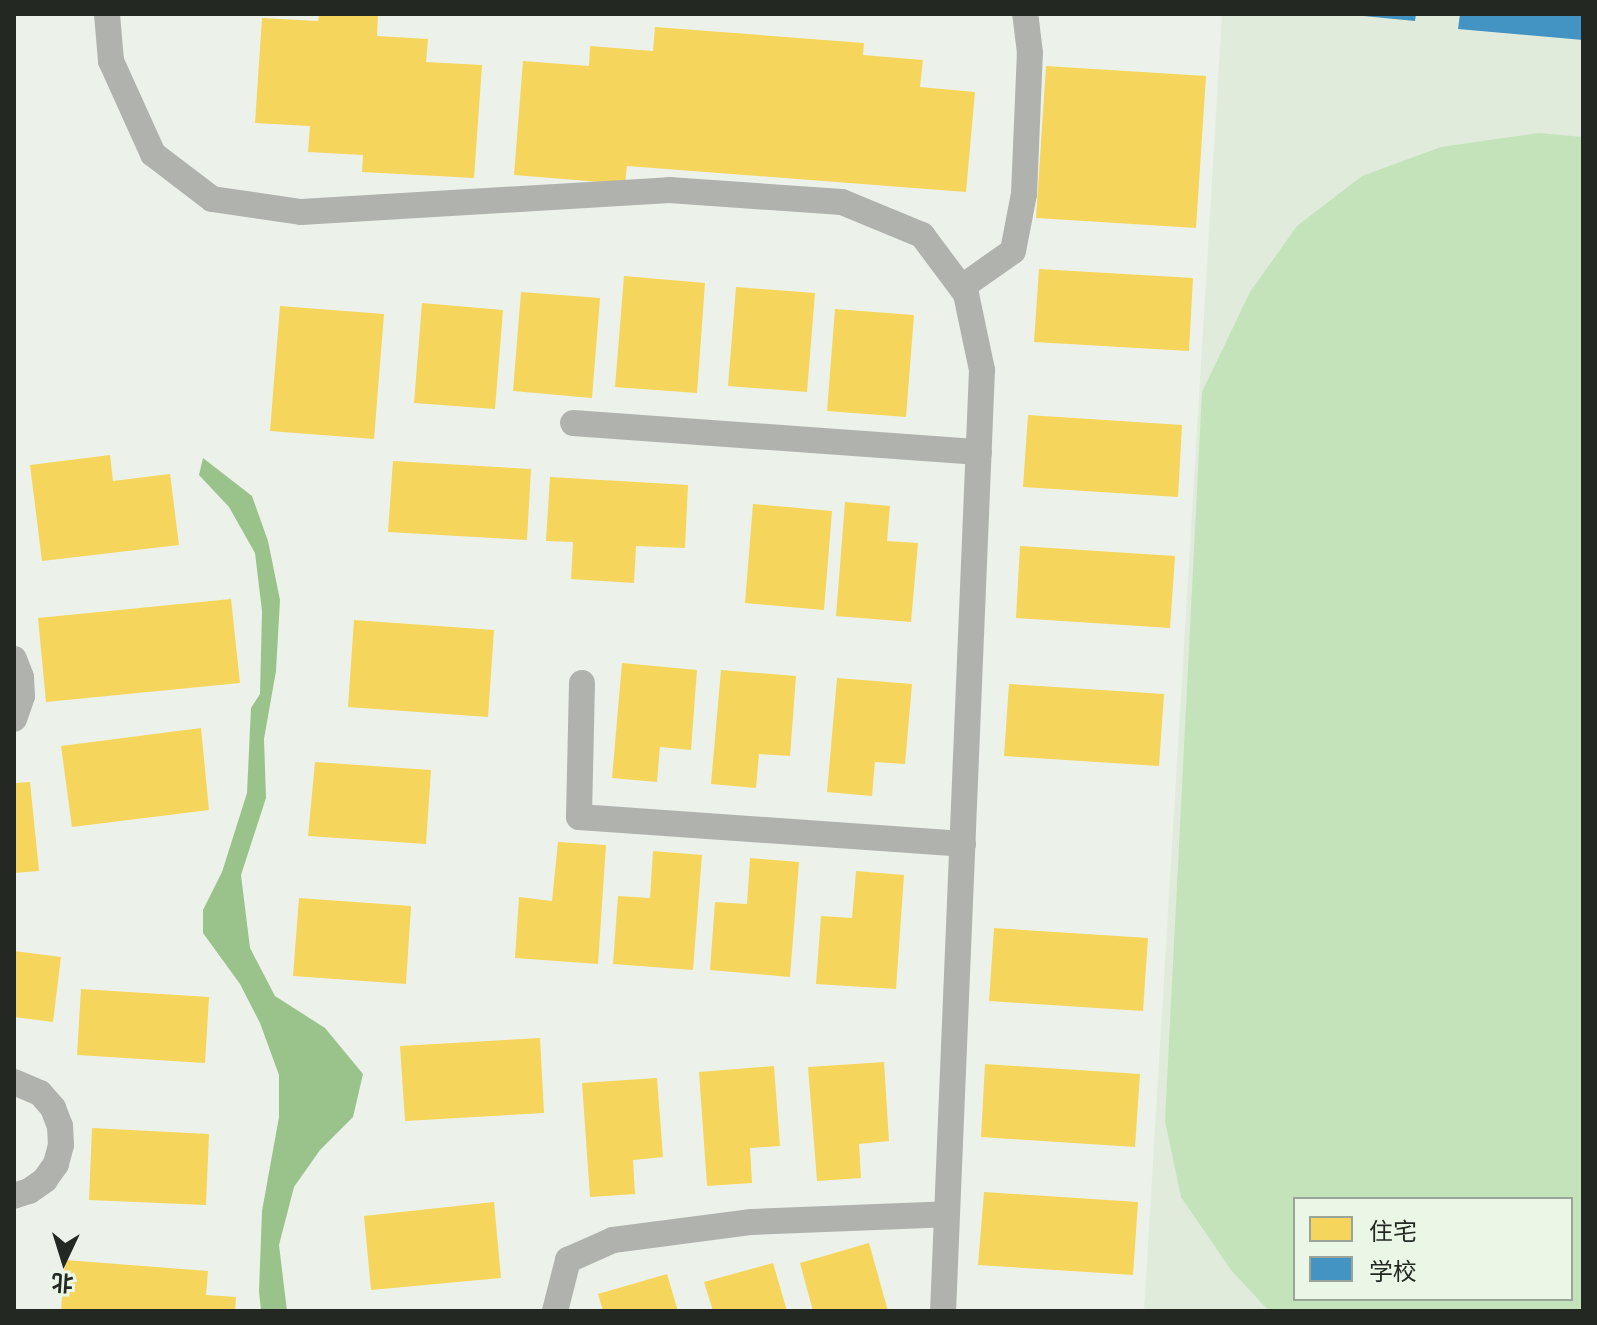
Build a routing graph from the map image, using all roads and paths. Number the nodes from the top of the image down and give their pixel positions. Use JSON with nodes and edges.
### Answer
{"nodes":[{"id":1,"x":107,"y":14,"type":"edge"},
{"id":2,"x":1025,"y":14,"type":"edge"},
{"id":3,"x":962,"y":287,"type":"junction"},
{"id":4,"x":573,"y":423,"type":"dead end"},
{"id":5,"x":979,"y":452,"type":"junction"},
{"id":6,"x":14,"y":659,"type":"edge"},
{"id":7,"x":582,"y":683,"type":"dead end"},
{"id":8,"x":14,"y":719,"type":"edge"},
{"id":9,"x":963,"y":844,"type":"junction"},
{"id":10,"x":14,"y":1082,"type":"edge"},
{"id":11,"x":16,"y":1196,"type":"edge"},
{"id":12,"x":947,"y":1214,"type":"junction"},
{"id":13,"x":555,"y":1311,"type":"edge"},
{"id":14,"x":943,"y":1311,"type":"edge"}],
"edges":[{"from":1,"to":3,"type":"lane"},
{"from":2,"to":3,"type":"lane"},
{"from":3,"to":5,"type":"lane"},
{"from":4,"to":5,"type":"lane"},
{"from":5,"to":9,"type":"lane"},
{"from":6,"to":8,"type":"lane"},
{"from":7,"to":9,"type":"lane"},
{"from":9,"to":12,"type":"lane"},
{"from":10,"to":11,"type":"lane"},
{"from":12,"to":13,"type":"lane"},
{"from":12,"to":14,"type":"lane"}]}
